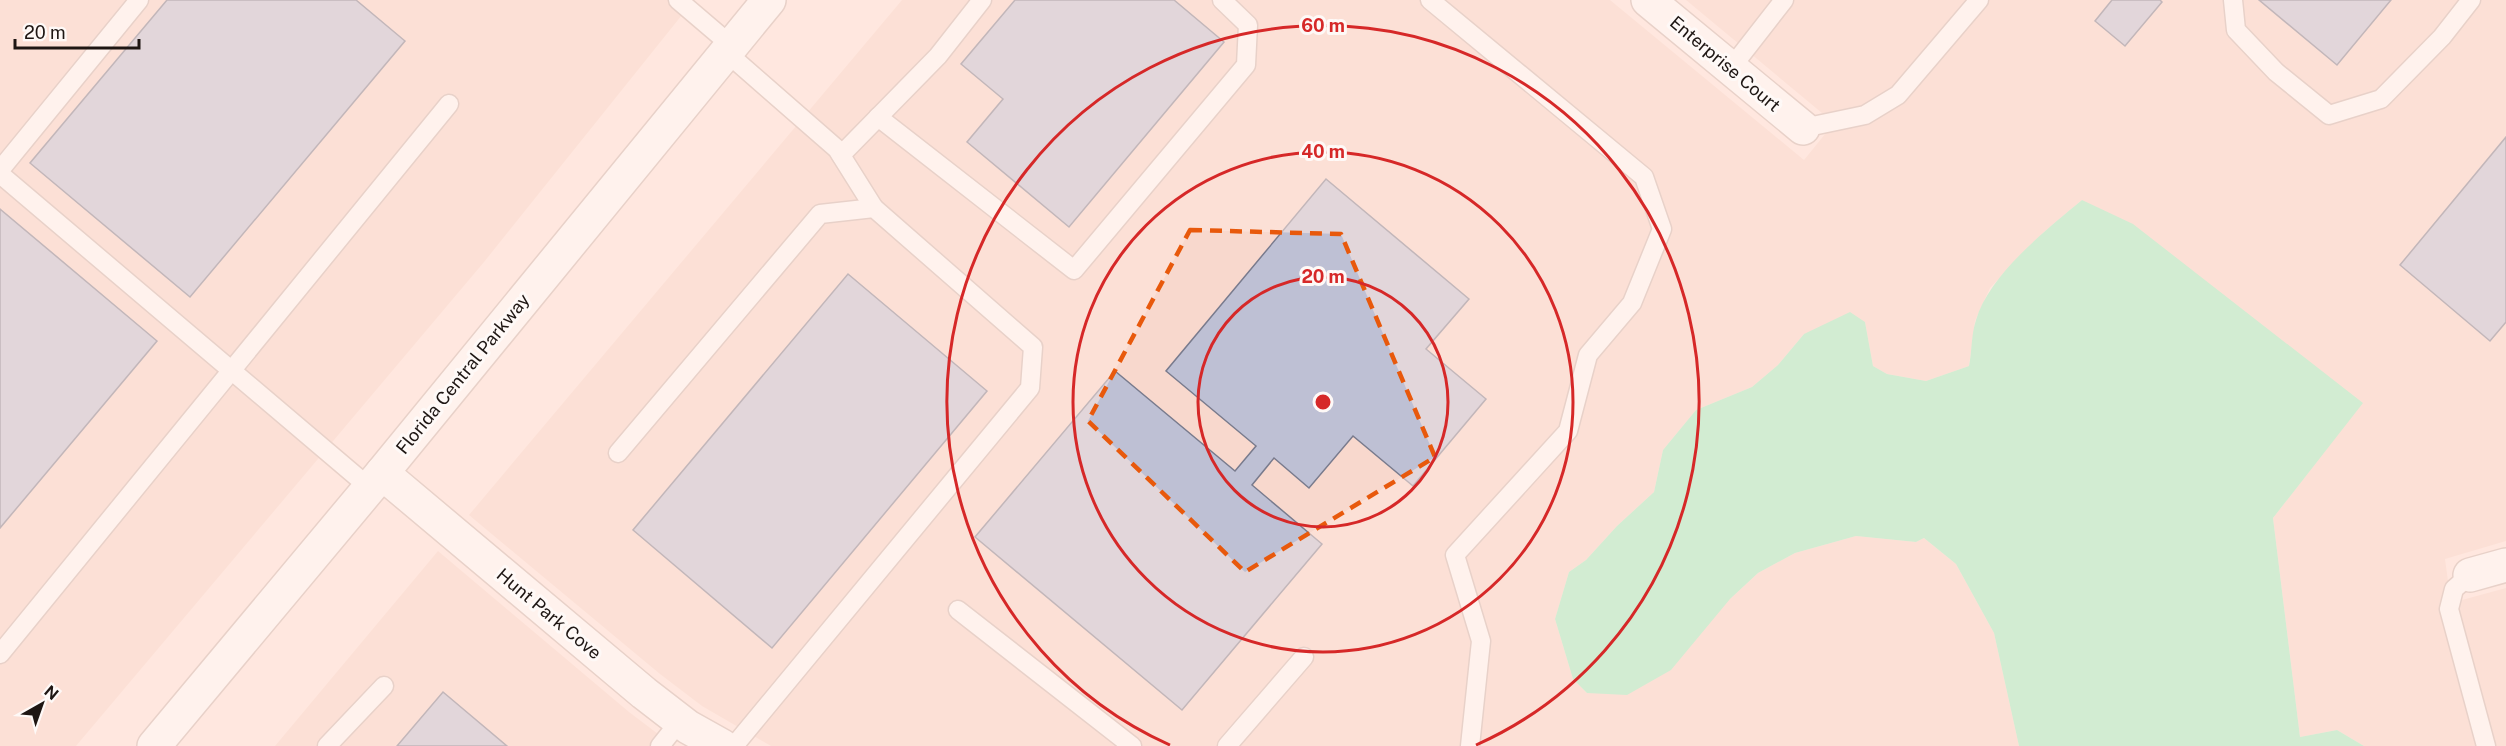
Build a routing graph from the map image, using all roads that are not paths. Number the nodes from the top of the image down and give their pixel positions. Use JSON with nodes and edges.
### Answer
{"nodes":[{"id":1,"x":139,"y":0,"type":"edge"},
{"id":2,"x":678,"y":0,"type":"edge"},
{"id":3,"x":769,"y":0,"type":"edge"},
{"id":4,"x":982,"y":0,"type":"edge"},
{"id":5,"x":1222,"y":0,"type":"edge"},
{"id":6,"x":1430,"y":0,"type":"edge"},
{"id":7,"x":1648,"y":0,"type":"edge"},
{"id":8,"x":1784,"y":0,"type":"edge"},
{"id":9,"x":1979,"y":0,"type":"edge"},
{"id":10,"x":2233,"y":0,"type":"edge"},
{"id":11,"x":2471,"y":0,"type":"edge"},
{"id":12,"x":729,"y":49,"type":"junction"},
{"id":13,"x":1731,"y":68,"type":"junction"},
{"id":14,"x":449,"y":104,"type":"dead end"},
{"id":15,"x":878,"y":117,"type":"junction"},
{"id":16,"x":1803,"y":128,"type":"joint"},
{"id":17,"x":841,"y":155,"type":"junction"},
{"id":18,"x":0,"y":172,"type":"edge"},
{"id":19,"x":874,"y":208,"type":"junction"},
{"id":20,"x":232,"y":370,"type":"junction"},
{"id":21,"x":618,"y":453,"type":"dead end"},
{"id":22,"x":376,"y":481,"type":"junction"},
{"id":23,"x":2506,"y":565,"type":"edge"},
{"id":24,"x":2470,"y":575,"type":"joint"},
{"id":25,"x":958,"y":610,"type":"dead end"},
{"id":26,"x":0,"y":654,"type":"edge"},
{"id":27,"x":1304,"y":657,"type":"dead end"},
{"id":28,"x":384,"y":686,"type":"dead end"},
{"id":29,"x":680,"y":721,"type":"junction"},
{"id":30,"x":154,"y":746,"type":"edge"},
{"id":31,"x":327,"y":746,"type":"edge"},
{"id":32,"x":660,"y":746,"type":"edge"},
{"id":33,"x":722,"y":746,"type":"edge"},
{"id":34,"x":734,"y":746,"type":"edge"},
{"id":35,"x":1132,"y":746,"type":"edge"},
{"id":36,"x":1227,"y":746,"type":"edge"},
{"id":37,"x":1470,"y":746,"type":"edge"},
{"id":38,"x":2486,"y":746,"type":"edge"}],
"edges":[{"from":1,"to":18,"type":"lane"},
{"from":2,"to":12,"type":"lane"},
{"from":3,"to":12,"type":"street","name":"Florida Central Parkway"},
{"from":4,"to":15,"type":"lane"},
{"from":5,"to":15,"type":"lane"},
{"from":6,"to":37,"type":"lane"},
{"from":7,"to":13,"type":"street","name":"Enterprise Court"},
{"from":8,"to":13,"type":"lane"},
{"from":9,"to":16,"type":"lane"},
{"from":10,"to":11,"type":"lane"},
{"from":12,"to":17,"type":"lane"},
{"from":12,"to":22,"type":"street","name":"Florida Central Parkway"},
{"from":13,"to":16,"type":"street","name":"Enterprise Court"},
{"from":14,"to":20,"type":"lane"},
{"from":15,"to":17,"type":"lane"},
{"from":17,"to":19,"type":"lane"},
{"from":18,"to":20,"type":"lane"},
{"from":19,"to":21,"type":"lane"},
{"from":19,"to":34,"type":"lane"},
{"from":20,"to":22,"type":"lane"},
{"from":20,"to":26,"type":"lane"},
{"from":22,"to":29,"type":"street","name":"Hunt Park Cove"},
{"from":22,"to":30,"type":"street","name":"Florida Central Parkway"},
{"from":23,"to":24,"type":"street"},
{"from":24,"to":38,"type":"lane"},
{"from":25,"to":35,"type":"lane"},
{"from":27,"to":36,"type":"lane"},
{"from":28,"to":31,"type":"lane"},
{"from":29,"to":32,"type":"lane"},
{"from":29,"to":33,"type":"street","name":"Hunt Park Cove"}]}
